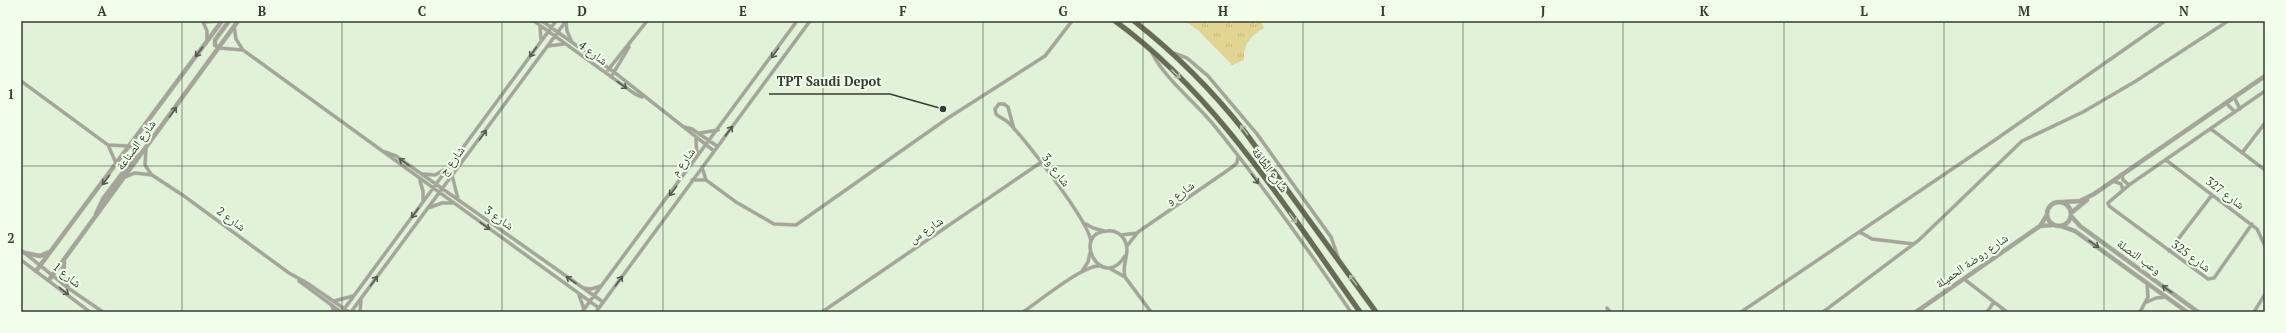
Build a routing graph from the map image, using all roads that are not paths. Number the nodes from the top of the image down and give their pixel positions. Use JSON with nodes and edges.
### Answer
{"nodes":[{"id":1,"x":222,"y":21,"type":"edge"},
{"id":2,"x":229,"y":21,"type":"edge"},
{"id":3,"x":238,"y":21,"type":"edge"},
{"id":4,"x":534,"y":21,"type":"edge"},
{"id":5,"x":542,"y":21,"type":"edge"},
{"id":6,"x":556,"y":21,"type":"edge"},
{"id":7,"x":566,"y":21,"type":"edge"},
{"id":8,"x":647,"y":21,"type":"edge"},
{"id":9,"x":798,"y":21,"type":"edge"},
{"id":10,"x":810,"y":21,"type":"edge"},
{"id":11,"x":1072,"y":21,"type":"edge"},
{"id":12,"x":1115,"y":21,"type":"edge"},
{"id":13,"x":1134,"y":21,"type":"edge"},
{"id":14,"x":2165,"y":21,"type":"edge"},
{"id":15,"x":2228,"y":21,"type":"edge"},
{"id":16,"x":203,"y":22,"type":"edge"},
{"id":17,"x":234,"y":26,"type":"junction"},
{"id":18,"x":540,"y":26,"type":"junction"},
{"id":19,"x":551,"y":27,"type":"junction"},
{"id":20,"x":548,"y":32,"type":"junction"},
{"id":21,"x":558,"y":32,"type":"junction"},
{"id":22,"x":555,"y":37,"type":"junction"},
{"id":23,"x":541,"y":40,"type":"junction"},
{"id":24,"x":207,"y":41,"type":"junction"},
{"id":25,"x":571,"y":42,"type":"junction"},
{"id":26,"x":567,"y":45,"type":"junction"},
{"id":27,"x":629,"y":45,"type":"junction"},
{"id":28,"x":547,"y":47,"type":"junction"},
{"id":29,"x":219,"y":48,"type":"junction"},
{"id":30,"x":243,"y":50,"type":"junction"},
{"id":31,"x":1151,"y":51,"type":"junction"},
{"id":32,"x":1172,"y":52,"type":"junction"},
{"id":33,"x":609,"y":69,"type":"junction"},
{"id":34,"x":614,"y":72,"type":"junction"},
{"id":35,"x":605,"y":73,"type":"junction"},
{"id":36,"x":2265,"y":75,"type":"edge"},
{"id":37,"x":611,"y":77,"type":"junction"},
{"id":38,"x":21,"y":82,"type":"edge"},
{"id":39,"x":2265,"y":91,"type":"edge"},
{"id":40,"x":743,"y":96,"type":"junction"},
{"id":41,"x":643,"y":97,"type":"junction"},
{"id":42,"x":2234,"y":97,"type":"junction"},
{"id":43,"x":751,"y":101,"type":"junction"},
{"id":44,"x":2226,"y":102,"type":"junction"},
{"id":45,"x":2240,"y":109,"type":"junction"},
{"id":46,"x":2235,"y":112,"type":"junction"},
{"id":47,"x":2265,"y":123,"type":"edge"},
{"id":48,"x":684,"y":127,"type":"junction"},
{"id":49,"x":719,"y":129,"type":"junction"},
{"id":50,"x":1014,"y":129,"type":"junction"},
{"id":51,"x":2211,"y":129,"type":"junction"},
{"id":52,"x":698,"y":133,"type":"junction"},
{"id":53,"x":696,"y":138,"type":"junction"},
{"id":54,"x":710,"y":141,"type":"junction"},
{"id":55,"x":108,"y":145,"type":"junction"},
{"id":56,"x":131,"y":146,"type":"junction"},
{"id":57,"x":706,"y":146,"type":"junction"},
{"id":58,"x":717,"y":146,"type":"junction"},
{"id":59,"x":146,"y":149,"type":"junction"},
{"id":60,"x":383,"y":151,"type":"junction"},
{"id":61,"x":714,"y":151,"type":"junction"},
{"id":62,"x":2242,"y":153,"type":"junction"},
{"id":63,"x":1238,"y":156,"type":"junction"},
{"id":64,"x":697,"y":159,"type":"junction"},
{"id":65,"x":2166,"y":160,"type":"junction"},
{"id":66,"x":1040,"y":162,"type":"junction"},
{"id":67,"x":117,"y":165,"type":"junction"},
{"id":68,"x":1245,"y":166,"type":"junction"},
{"id":69,"x":702,"y":167,"type":"junction"},
{"id":70,"x":448,"y":168,"type":"junction"},
{"id":71,"x":1231,"y":168,"type":"junction"},
{"id":72,"x":2265,"y":170,"type":"edge"},
{"id":73,"x":421,"y":174,"type":"junction"},
{"id":74,"x":2122,"y":174,"type":"junction"},
{"id":75,"x":152,"y":175,"type":"junction"},
{"id":76,"x":452,"y":175,"type":"junction"},
{"id":77,"x":125,"y":177,"type":"junction"},
{"id":78,"x":419,"y":179,"type":"junction"},
{"id":79,"x":692,"y":180,"type":"junction"},
{"id":80,"x":706,"y":180,"type":"junction"},
{"id":81,"x":2113,"y":181,"type":"junction"},
{"id":82,"x":436,"y":184,"type":"junction"},
{"id":83,"x":2129,"y":185,"type":"junction"},
{"id":84,"x":442,"y":188,"type":"junction"},
{"id":85,"x":433,"y":189,"type":"junction"},
{"id":86,"x":2123,"y":190,"type":"junction"},
{"id":87,"x":439,"y":193,"type":"junction"},
{"id":88,"x":2094,"y":194,"type":"junction"},
{"id":89,"x":2212,"y":195,"type":"junction"},
{"id":90,"x":459,"y":200,"type":"junction"},
{"id":91,"x":422,"y":202,"type":"junction"},
{"id":92,"x":2062,"y":202,"type":"junction"},
{"id":93,"x":454,"y":204,"type":"junction"},
{"id":94,"x":428,"y":208,"type":"junction"},
{"id":95,"x":2071,"y":214,"type":"junction"},
{"id":96,"x":2047,"y":215,"type":"junction"},
{"id":97,"x":93,"y":220,"type":"junction"},
{"id":98,"x":1083,"y":222,"type":"junction"},
{"id":99,"x":2252,"y":224,"type":"junction"},
{"id":100,"x":2054,"y":225,"type":"junction"},
{"id":101,"x":2040,"y":226,"type":"junction"},
{"id":102,"x":2061,"y":226,"type":"junction"},
{"id":103,"x":1104,"y":231,"type":"junction"},
{"id":104,"x":1138,"y":232,"type":"junction"},
{"id":105,"x":1860,"y":232,"type":"junction"},
{"id":106,"x":1121,"y":235,"type":"junction"},
{"id":107,"x":1091,"y":242,"type":"junction"},
{"id":108,"x":1914,"y":244,"type":"junction"},
{"id":109,"x":1127,"y":246,"type":"junction"},
{"id":110,"x":2265,"y":246,"type":"edge"},
{"id":111,"x":53,"y":249,"type":"junction"},
{"id":112,"x":23,"y":251,"type":"edge"},
{"id":113,"x":2169,"y":251,"type":"junction"},
{"id":114,"x":1090,"y":253,"type":"junction"},
{"id":115,"x":67,"y":256,"type":"junction"},
{"id":116,"x":1125,"y":256,"type":"junction"},
{"id":117,"x":21,"y":260,"type":"edge"},
{"id":118,"x":1339,"y":261,"type":"junction"},
{"id":119,"x":41,"y":265,"type":"junction"},
{"id":120,"x":1101,"y":266,"type":"junction"},
{"id":121,"x":1107,"y":267,"type":"junction"},
{"id":122,"x":36,"y":271,"type":"junction"},
{"id":123,"x":1079,"y":273,"type":"junction"},
{"id":124,"x":53,"y":276,"type":"junction"},
{"id":125,"x":1125,"y":277,"type":"junction"},
{"id":126,"x":298,"y":279,"type":"junction"},
{"id":127,"x":1964,"y":279,"type":"junction"},
{"id":128,"x":49,"y":280,"type":"junction"},
{"id":129,"x":2147,"y":282,"type":"junction"},
{"id":130,"x":601,"y":286,"type":"junction"},
{"id":131,"x":581,"y":287,"type":"junction"},
{"id":132,"x":68,"y":288,"type":"junction"},
{"id":133,"x":578,"y":294,"type":"junction"},
{"id":134,"x":2265,"y":294,"type":"edge"},
{"id":135,"x":355,"y":295,"type":"junction"},
{"id":136,"x":593,"y":297,"type":"junction"},
{"id":137,"x":2167,"y":297,"type":"junction"},
{"id":138,"x":361,"y":299,"type":"junction"},
{"id":139,"x":590,"y":301,"type":"junction"},
{"id":140,"x":334,"y":302,"type":"junction"},
{"id":141,"x":603,"y":302,"type":"junction"},
{"id":142,"x":1994,"y":302,"type":"junction"},
{"id":143,"x":2147,"y":302,"type":"junction"},
{"id":144,"x":332,"y":306,"type":"junction"},
{"id":145,"x":598,"y":308,"type":"junction"},
{"id":146,"x":1607,"y":308,"type":"dead end"},
{"id":147,"x":342,"y":311,"type":"edge"},
{"id":148,"x":583,"y":311,"type":"edge"},
{"id":149,"x":1746,"y":311,"type":"edge"},
{"id":150,"x":90,"y":312,"type":"edge"},
{"id":151,"x":103,"y":312,"type":"edge"},
{"id":152,"x":334,"y":312,"type":"edge"},
{"id":153,"x":350,"y":312,"type":"edge"},
{"id":154,"x":360,"y":312,"type":"edge"},
{"id":155,"x":596,"y":312,"type":"edge"},
{"id":156,"x":822,"y":312,"type":"edge"},
{"id":157,"x":1023,"y":312,"type":"edge"},
{"id":158,"x":1151,"y":312,"type":"edge"},
{"id":159,"x":1350,"y":312,"type":"edge"},
{"id":160,"x":1360,"y":312,"type":"edge"},
{"id":161,"x":1376,"y":312,"type":"edge"},
{"id":162,"x":1610,"y":312,"type":"edge"},
{"id":163,"x":1741,"y":312,"type":"edge"},
{"id":164,"x":1823,"y":312,"type":"edge"},
{"id":165,"x":1916,"y":312,"type":"edge"},
{"id":166,"x":1986,"y":312,"type":"edge"},
{"id":167,"x":2008,"y":312,"type":"edge"},
{"id":168,"x":2140,"y":312,"type":"edge"},
{"id":169,"x":2187,"y":312,"type":"edge"},
{"id":170,"x":2198,"y":312,"type":"edge"},
{"id":171,"x":2254,"y":312,"type":"edge"}],
"edges":[{"from":1,"to":16,"type":"street"},
{"from":1,"to":24,"type":"street","name":"شارع الصناعة"},
{"from":2,"to":29,"type":"street"},
{"from":3,"to":17,"type":"street","name":"شارع الصناعة"},
{"from":4,"to":18,"type":"street","name":"شارع 4"},
{"from":5,"to":19,"type":"street","name":"شارع 4"},
{"from":6,"to":19,"type":"street","name":"شارع ج"},
{"from":7,"to":21,"type":"street","name":"شارع ج"},
{"from":7,"to":25,"type":"street"},
{"from":8,"to":27,"type":"street"},
{"from":9,"to":40,"type":"street","name":"شارع م","one_way":true},
{"from":10,"to":43,"type":"street","name":"شارع م"},
{"from":11,"to":80,"type":"street"},
{"from":12,"to":31,"type":"main road","name":"شارع الطاقة"},
{"from":13,"to":32,"type":"main road","name":"شارع الطاقة"},
{"from":14,"to":105,"type":"street"},
{"from":15,"to":108,"type":"street"},
{"from":16,"to":24,"type":"street"},
{"from":17,"to":29,"type":"street","name":"شارع الصناعة"},
{"from":17,"to":30,"type":"street","name":"شارع 3"},
{"from":18,"to":20,"type":"street","name":"شارع 4"},
{"from":18,"to":23,"type":"street"},
{"from":19,"to":20,"type":"street","name":"شارع ج"},
{"from":19,"to":21,"type":"street","name":"شارع 4"},
{"from":20,"to":22,"type":"street","name":"شارع 4"},
{"from":20,"to":23,"type":"street","name":"شارع ج"},
{"from":21,"to":22,"type":"street","name":"شارع ج"},
{"from":21,"to":25,"type":"street","name":"شارع 4"},
{"from":22,"to":26,"type":"street","name":"شارع 4"},
{"from":22,"to":28,"type":"street","name":"شارع ج"},
{"from":23,"to":70,"type":"street","name":"شارع ج","one_way":true},
{"from":24,"to":56,"type":"street","name":"شارع الصناعة","one_way":true},
{"from":25,"to":33,"type":"street","name":"شارع 4"},
{"from":26,"to":28,"type":"street"},
{"from":26,"to":35,"type":"street","name":"شارع 4"},
{"from":27,"to":33,"type":"street"},
{"from":27,"to":34,"type":"street"},
{"from":76,"to":28,"type":"street","name":"شارع ج","one_way":true},
{"from":29,"to":30,"type":"street"},
{"from":59,"to":29,"type":"street","name":"شارع الصناعة","one_way":true},
{"from":30,"to":60,"type":"street","name":"شارع 3"},
{"from":31,"to":63,"type":"street","name":"شارع الطاقة"},
{"from":31,"to":160,"type":"main road","name":"شارع الطاقة","one_way":true},
{"from":118,"to":32,"type":"main road","name":"شارع الطاقة","one_way":true},
{"from":32,"to":118,"type":"street","name":"شارع الطاقة"},
{"from":33,"to":34,"type":"street","name":"شارع 4"},
{"from":33,"to":35,"type":"street"},
{"from":34,"to":37,"type":"street"},
{"from":34,"to":41,"type":"street","name":"شارع 4"},
{"from":35,"to":37,"type":"street","name":"شارع 4"},
{"from":36,"to":42,"type":"street"},
{"from":37,"to":41,"type":"street","name":"شارع 4","one_way":true},
{"from":38,"to":55,"type":"street"},
{"from":39,"to":45,"type":"street"},
{"from":40,"to":43,"type":"street"},
{"from":40,"to":49,"type":"street","name":"شارع م"},
{"from":41,"to":48,"type":"street","name":"شارع 4"},
{"from":42,"to":44,"type":"street"},
{"from":42,"to":45,"type":"street"},
{"from":58,"to":43,"type":"street","name":"شارع م","one_way":true},
{"from":44,"to":46,"type":"street"},
{"from":44,"to":74,"type":"street"},
{"from":45,"to":46,"type":"street"},
{"from":46,"to":51,"type":"street"},
{"from":47,"to":62,"type":"street"},
{"from":48,"to":52,"type":"street","name":"شارع 4"},
{"from":48,"to":53,"type":"street","name":"شارع 4"},
{"from":49,"to":52,"type":"street"},
{"from":49,"to":54,"type":"street","name":"شارع م"},
{"from":50,"to":50,"type":"street","name":"شارع و3"},
{"from":50,"to":66,"type":"street","name":"شارع و3"},
{"from":51,"to":62,"type":"street"},
{"from":51,"to":65,"type":"street"},
{"from":52,"to":54,"type":"street","name":"شارع 4"},
{"from":53,"to":57,"type":"street","name":"شارع 4"},
{"from":53,"to":64,"type":"street"},
{"from":54,"to":57,"type":"street","name":"شارع م"},
{"from":54,"to":58,"type":"street","name":"شارع 4"},
{"from":55,"to":56,"type":"street"},
{"from":55,"to":67,"type":"street"},
{"from":56,"to":67,"type":"street","name":"شارع الصناعة"},
{"from":56,"to":97,"type":"street"},
{"from":57,"to":61,"type":"street","name":"شارع 4"},
{"from":57,"to":64,"type":"street","name":"شارع م"},
{"from":58,"to":61,"type":"street","name":"شارع م"},
{"from":59,"to":75,"type":"street"},
{"from":59,"to":77,"type":"street","name":"شارع الصناعة"},
{"from":73,"to":60,"type":"street","name":"شارع 3","one_way":true},
{"from":60,"to":78,"type":"street","name":"شارع 3"},
{"from":61,"to":69,"type":"street","name":"شارع م"},
{"from":62,"to":72,"type":"street"},
{"from":63,"to":68,"type":"street","name":"شارع الطاقة"},
{"from":63,"to":71,"type":"street","name":"شارع و"},
{"from":64,"to":130,"type":"street","name":"شارع م","one_way":true},
{"from":65,"to":83,"type":"street"},
{"from":65,"to":89,"type":"street","name":"شارع 327"},
{"from":66,"to":98,"type":"street","name":"شارع و3"},
{"from":66,"to":156,"type":"street","name":"شارع س"},
{"from":67,"to":111,"type":"street","name":"شارع الصناعة","one_way":true},
{"from":68,"to":71,"type":"street","name":"شارع و"},
{"from":68,"to":159,"type":"street","name":"شارع الطاقة","one_way":true},
{"from":69,"to":79,"type":"street","name":"شارع م"},
{"from":69,"to":80,"type":"street"},
{"from":70,"to":73,"type":"street"},
{"from":70,"to":82,"type":"street","name":"شارع ج"},
{"from":71,"to":104,"type":"street","name":"شارع و"},
{"from":73,"to":82,"type":"street","name":"شارع 3"},
{"from":74,"to":81,"type":"street"},
{"from":74,"to":83,"type":"street"},
{"from":75,"to":77,"type":"street"},
{"from":75,"to":126,"type":"street","name":"شارع 2"},
{"from":76,"to":84,"type":"street","name":"شارع ج"},
{"from":76,"to":90,"type":"street"},
{"from":77,"to":97,"type":"street","name":"شارع الصناعة"},
{"from":78,"to":85,"type":"street","name":"شارع 3"},
{"from":78,"to":91,"type":"street"},
{"from":79,"to":80,"type":"street"},
{"from":141,"to":79,"type":"street","name":"شارع م","one_way":true},
{"from":81,"to":86,"type":"street"},
{"from":81,"to":88,"type":"street"},
{"from":82,"to":84,"type":"street","name":"شارع 3"},
{"from":82,"to":85,"type":"street","name":"شارع ج"},
{"from":83,"to":86,"type":"street"},
{"from":84,"to":87,"type":"street","name":"شارع ج"},
{"from":84,"to":90,"type":"street","name":"شارع 3"},
{"from":85,"to":87,"type":"street","name":"شارع 3"},
{"from":85,"to":91,"type":"street","name":"شارع ج"},
{"from":86,"to":113,"type":"street","name":"شارع 325"},
{"from":87,"to":93,"type":"street","name":"شارع 3"},
{"from":87,"to":94,"type":"street","name":"شارع ج"},
{"from":88,"to":92,"type":"street"},
{"from":88,"to":95,"type":"street"},
{"from":89,"to":99,"type":"street","name":"شارع 327"},
{"from":89,"to":113,"type":"street"},
{"from":131,"to":90,"type":"street","name":"شارع 3","one_way":true},
{"from":91,"to":135,"type":"street","name":"شارع ج","one_way":true},
{"from":92,"to":95,"type":"street"},
{"from":92,"to":96,"type":"street"},
{"from":93,"to":94,"type":"street"},
{"from":93,"to":133,"type":"street","name":"شارع 3","one_way":true},
{"from":138,"to":94,"type":"street","name":"شارع ج","one_way":true},
{"from":95,"to":102,"type":"street"},
{"from":170,"to":95,"type":"street","name":"وعب النصلة","one_way":true},
{"from":96,"to":100,"type":"street"},
{"from":96,"to":101,"type":"street","name":"شارع روضة الحميلة"},
{"from":97,"to":115,"type":"street","name":"شارع الصناعة"},
{"from":98,"to":103,"type":"street","name":"شارع و3"},
{"from":98,"to":107,"type":"street","name":"شارع و3"},
{"from":99,"to":110,"type":"street","name":"شارع 327"},
{"from":99,"to":113,"type":"street","name":"شارع 325"},
{"from":100,"to":101,"type":"street"},
{"from":100,"to":102,"type":"street"},
{"from":101,"to":127,"type":"street","name":"شارع روضة الحميلة"},
{"from":102,"to":129,"type":"street","name":"وعب النصلة","one_way":true},
{"from":103,"to":106,"type":"street"},
{"from":103,"to":107,"type":"street"},
{"from":104,"to":106,"type":"street","name":"شارع و"},
{"from":104,"to":109,"type":"street","name":"شارع و"},
{"from":105,"to":108,"type":"street"},
{"from":105,"to":149,"type":"street"},
{"from":106,"to":109,"type":"street"},
{"from":107,"to":114,"type":"street"},
{"from":108,"to":164,"type":"street"},
{"from":109,"to":116,"type":"street"},
{"from":111,"to":112,"type":"street"},
{"from":111,"to":119,"type":"street","name":"شارع الصناعة"},
{"from":112,"to":119,"type":"street","name":"شارع 1"},
{"from":114,"to":120,"type":"street"},
{"from":114,"to":123,"type":"street"},
{"from":115,"to":124,"type":"street","name":"شارع الصناعة"},
{"from":115,"to":132,"type":"street"},
{"from":116,"to":121,"type":"street"},
{"from":116,"to":125,"type":"street"},
{"from":117,"to":122,"type":"street","name":"شارع 1"},
{"from":161,"to":118,"type":"main road","name":"شارع الطاقة","one_way":true},
{"from":119,"to":122,"type":"street","name":"شارع الصناعة"},
{"from":119,"to":124,"type":"street","name":"شارع 1"},
{"from":120,"to":121,"type":"street"},
{"from":120,"to":123,"type":"street"},
{"from":121,"to":125,"type":"street"},
{"from":122,"to":128,"type":"street","name":"شارع 1"},
{"from":123,"to":157,"type":"street"},
{"from":124,"to":128,"type":"street","name":"شارع الصناعة"},
{"from":124,"to":132,"type":"street","name":"شارع 1"},
{"from":125,"to":158,"type":"street"},
{"from":126,"to":140,"type":"street","name":"شارع 2"},
{"from":126,"to":144,"type":"street","name":"شارع 2"},
{"from":127,"to":142,"type":"street"},
{"from":127,"to":165,"type":"street","name":"شارع روضة الحميلة"},
{"from":128,"to":150,"type":"street","name":"شارع 1","one_way":true},
{"from":129,"to":137,"type":"street","name":"وعب النصلة"},
{"from":129,"to":143,"type":"street"},
{"from":130,"to":131,"type":"street"},
{"from":130,"to":136,"type":"street","name":"شارع م"},
{"from":131,"to":136,"type":"street","name":"شارع 3"},
{"from":132,"to":151,"type":"street","name":"شارع 1"},
{"from":133,"to":139,"type":"street","name":"شارع 3"},
{"from":133,"to":148,"type":"street"},
{"from":134,"to":171,"type":"street"},
{"from":135,"to":140,"type":"street"},
{"from":135,"to":147,"type":"street","name":"شارع ج"},
{"from":136,"to":139,"type":"street","name":"شارع م"},
{"from":136,"to":141,"type":"street","name":"شارع 3"},
{"from":137,"to":143,"type":"street"},
{"from":137,"to":169,"type":"street","name":"وعب النصلة"},
{"from":138,"to":153,"type":"street","name":"شارع ج"},
{"from":138,"to":154,"type":"street"},
{"from":139,"to":145,"type":"street","name":"شارع 3"},
{"from":139,"to":148,"type":"street","name":"شارع م"},
{"from":140,"to":147,"type":"street","name":"شارع 2"},
{"from":141,"to":145,"type":"street","name":"شارع م"},
{"from":142,"to":166,"type":"street"},
{"from":142,"to":167,"type":"street"},
{"from":143,"to":168,"type":"street"},
{"from":144,"to":147,"type":"street","name":"شارع 2"},
{"from":144,"to":152,"type":"street"},
{"from":145,"to":155,"type":"street","name":"شارع م"},
{"from":146,"to":162,"type":"street"},
{"from":147,"to":153,"type":"street","name":"شارع 2"},
{"from":149,"to":163,"type":"street"}]}
